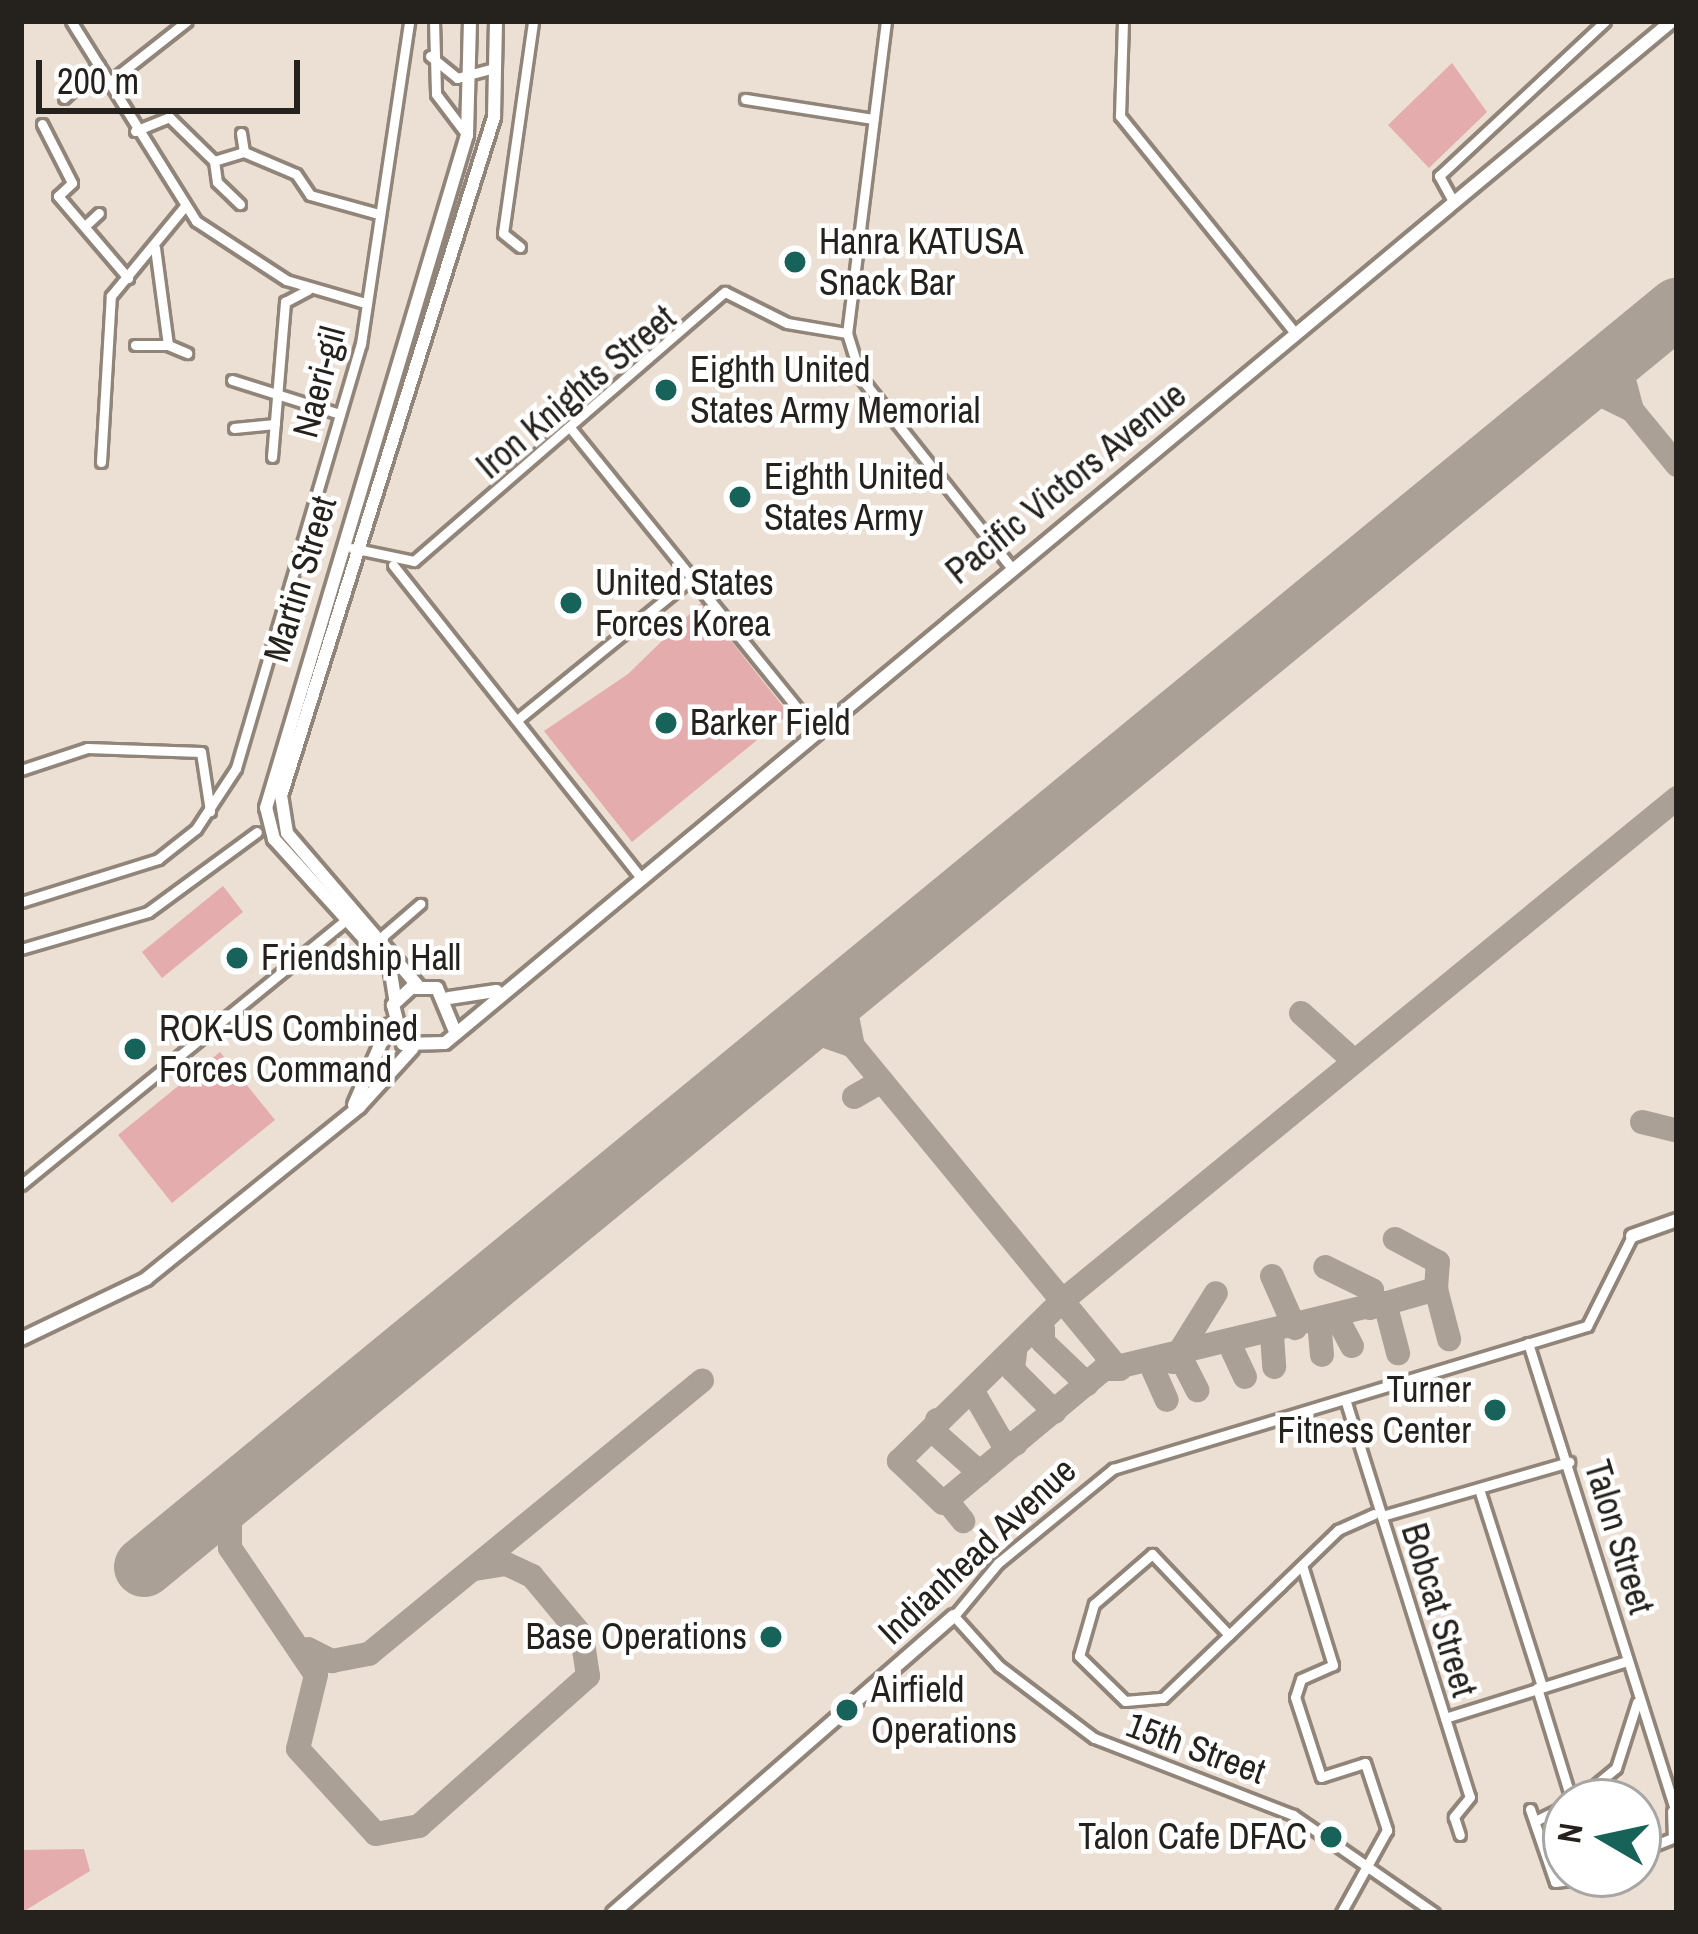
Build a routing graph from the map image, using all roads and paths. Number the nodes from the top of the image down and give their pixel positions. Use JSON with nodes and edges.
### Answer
{"nodes":[{"id":1,"x":71,"y":21,"type":"edge"},
{"id":2,"x":188,"y":21,"type":"edge"},
{"id":3,"x":409,"y":21,"type":"edge"},
{"id":4,"x":434,"y":21,"type":"edge"},
{"id":5,"x":470,"y":21,"type":"edge"},
{"id":6,"x":496,"y":21,"type":"edge"},
{"id":7,"x":533,"y":21,"type":"edge"},
{"id":8,"x":886,"y":21,"type":"edge"},
{"id":9,"x":1123,"y":21,"type":"edge"},
{"id":10,"x":1605,"y":21,"type":"edge"},
{"id":11,"x":1672,"y":21,"type":"edge"},
{"id":12,"x":430,"y":56,"type":"junction"},
{"id":13,"x":99,"y":65,"type":"junction"},
{"id":14,"x":491,"y":69,"type":"junction"},
{"id":15,"x":466,"y":78,"type":"junction"},
{"id":16,"x":112,"y":80,"type":"junction"},
{"id":17,"x":64,"y":98,"type":"dead end"},
{"id":18,"x":745,"y":99,"type":"dead end"},
{"id":19,"x":873,"y":118,"type":"junction"},
{"id":20,"x":42,"y":124,"type":"dead end"},
{"id":21,"x":135,"y":130,"type":"junction"},
{"id":22,"x":241,"y":133,"type":"dead end"},
{"id":23,"x":467,"y":134,"type":"junction"},
{"id":24,"x":244,"y":152,"type":"junction"},
{"id":25,"x":214,"y":161,"type":"junction"},
{"id":26,"x":1453,"y":201,"type":"junction"},
{"id":27,"x":240,"y":204,"type":"dead end"},
{"id":28,"x":184,"y":206,"type":"junction"},
{"id":29,"x":99,"y":213,"type":"dead end"},
{"id":30,"x":375,"y":213,"type":"junction"},
{"id":31,"x":85,"y":226,"type":"junction"},
{"id":32,"x":155,"y":248,"type":"junction"},
{"id":33,"x":520,"y":248,"type":"dead end"},
{"id":34,"x":128,"y":278,"type":"junction"},
{"id":35,"x":308,"y":290,"type":"junction"},
{"id":36,"x":365,"y":303,"type":"junction"},
{"id":37,"x":1294,"y":332,"type":"junction"},
{"id":38,"x":847,"y":333,"type":"junction"},
{"id":39,"x":168,"y":344,"type":"junction"},
{"id":40,"x":135,"y":345,"type":"dead end"},
{"id":41,"x":187,"y":353,"type":"dead end"},
{"id":42,"x":232,"y":380,"type":"dead end"},
{"id":43,"x":278,"y":392,"type":"junction"},
{"id":44,"x":340,"y":414,"type":"junction"},
{"id":45,"x":275,"y":424,"type":"junction"},
{"id":46,"x":234,"y":428,"type":"dead end"},
{"id":47,"x":572,"y":430,"type":"junction"},
{"id":48,"x":272,"y":457,"type":"dead end"},
{"id":49,"x":101,"y":462,"type":"dead end"},
{"id":50,"x":348,"y":547,"type":"junction"},
{"id":51,"x":393,"y":565,"type":"junction"},
{"id":52,"x":1011,"y":567,"type":"junction"},
{"id":53,"x":692,"y":578,"type":"junction"},
{"id":54,"x":517,"y":720,"type":"junction"},
{"id":55,"x":814,"y":729,"type":"junction"},
{"id":56,"x":21,"y":770,"type":"edge"},
{"id":57,"x":266,"y":808,"type":"junction"},
{"id":58,"x":211,"y":811,"type":"junction"},
{"id":59,"x":257,"y":832,"type":"junction"},
{"id":60,"x":274,"y":839,"type":"junction"},
{"id":61,"x":638,"y":874,"type":"junction"},
{"id":62,"x":22,"y":899,"type":"edge"},
{"id":63,"x":421,"y":904,"type":"dead end"},
{"id":64,"x":347,"y":919,"type":"junction"},
{"id":65,"x":384,"y":934,"type":"junction"},
{"id":66,"x":21,"y":950,"type":"edge"},
{"id":67,"x":418,"y":986,"type":"junction"},
{"id":68,"x":497,"y":991,"type":"junction"},
{"id":69,"x":449,"y":998,"type":"junction"},
{"id":70,"x":393,"y":1005,"type":"junction"},
{"id":71,"x":390,"y":1021,"type":"junction"},
{"id":72,"x":454,"y":1029,"type":"junction"},
{"id":73,"x":412,"y":1049,"type":"junction"},
{"id":74,"x":348,"y":1116,"type":"junction"},
{"id":75,"x":21,"y":1185,"type":"edge"},
{"id":76,"x":1677,"y":1220,"type":"edge"},
{"id":77,"x":1632,"y":1236,"type":"joint"},
{"id":78,"x":21,"y":1339,"type":"edge"},
{"id":79,"x":1528,"y":1343,"type":"junction"},
{"id":80,"x":1345,"y":1399,"type":"junction"},
{"id":81,"x":1569,"y":1462,"type":"junction"},
{"id":82,"x":1479,"y":1489,"type":"junction"},
{"id":83,"x":1378,"y":1515,"type":"junction"},
{"id":84,"x":1302,"y":1565,"type":"junction"},
{"id":85,"x":954,"y":1616,"type":"junction"},
{"id":86,"x":1228,"y":1635,"type":"junction"},
{"id":87,"x":1627,"y":1661,"type":"junction"},
{"id":88,"x":1539,"y":1688,"type":"junction"},
{"id":89,"x":1638,"y":1696,"type":"junction"},
{"id":90,"x":1445,"y":1718,"type":"junction"},
{"id":91,"x":1564,"y":1778,"type":"edge"},
{"id":92,"x":1604,"y":1778,"type":"edge"},
{"id":93,"x":1530,"y":1809,"type":"dead end"},
{"id":94,"x":1674,"y":1813,"type":"edge"},
{"id":95,"x":1542,"y":1818,"type":"edge"},
{"id":96,"x":1535,"y":1821,"type":"junction"},
{"id":97,"x":1460,"y":1834,"type":"dead end"},
{"id":98,"x":1542,"y":1842,"type":"edge"},
{"id":99,"x":1662,"y":1842,"type":"edge"},
{"id":100,"x":1371,"y":1864,"type":"junction"},
{"id":101,"x":618,"y":1912,"type":"edge"},
{"id":102,"x":1341,"y":1913,"type":"edge"},
{"id":103,"x":1434,"y":1913,"type":"edge"}],
"edges":[{"from":1,"to":13,"type":"street"},
{"from":2,"to":16,"type":"street"},
{"from":3,"to":30,"type":"street","name":"Naeri-gil"},
{"from":4,"to":12,"type":"street"},
{"from":5,"to":15,"type":"main road","name":"Martin Street"},
{"from":6,"to":14,"type":"main road","name":"Martin Street"},
{"from":7,"to":33,"type":"street"},
{"from":8,"to":19,"type":"street"},
{"from":9,"to":37,"type":"street"},
{"from":10,"to":26,"type":"street"},
{"from":11,"to":26,"type":"main road","name":"Pacific Victors Avenue"},
{"from":12,"to":15,"type":"street"},
{"from":12,"to":23,"type":"street"},
{"from":13,"to":16,"type":"street"},
{"from":13,"to":17,"type":"street"},
{"from":14,"to":15,"type":"street"},
{"from":14,"to":50,"type":"main road","name":"Martin Street"},
{"from":15,"to":23,"type":"main road","name":"Martin Street"},
{"from":16,"to":21,"type":"street"},
{"from":18,"to":19,"type":"street"},
{"from":19,"to":38,"type":"street"},
{"from":20,"to":31,"type":"street"},
{"from":21,"to":25,"type":"street"},
{"from":21,"to":28,"type":"street"},
{"from":22,"to":24,"type":"street"},
{"from":23,"to":50,"type":"main road","name":"Martin Street"},
{"from":24,"to":25,"type":"street"},
{"from":24,"to":30,"type":"street"},
{"from":25,"to":27,"type":"street"},
{"from":26,"to":37,"type":"main road","name":"Pacific Victors Avenue"},
{"from":28,"to":32,"type":"street"},
{"from":28,"to":35,"type":"street"},
{"from":29,"to":31,"type":"street"},
{"from":30,"to":36,"type":"street","name":"Naeri-gil"},
{"from":31,"to":34,"type":"street"},
{"from":32,"to":34,"type":"street"},
{"from":32,"to":39,"type":"street"},
{"from":34,"to":49,"type":"street"},
{"from":35,"to":36,"type":"street"},
{"from":35,"to":43,"type":"street"},
{"from":36,"to":44,"type":"street","name":"Naeri-gil"},
{"from":37,"to":52,"type":"main road","name":"Pacific Victors Avenue"},
{"from":38,"to":47,"type":"street","name":"Iron Knights Street"},
{"from":38,"to":52,"type":"street"},
{"from":39,"to":40,"type":"street"},
{"from":39,"to":41,"type":"street"},
{"from":42,"to":43,"type":"street"},
{"from":43,"to":44,"type":"street"},
{"from":43,"to":45,"type":"street"},
{"from":44,"to":58,"type":"street","name":"Naeri-gil"},
{"from":45,"to":46,"type":"street"},
{"from":45,"to":48,"type":"street"},
{"from":47,"to":51,"type":"street","name":"Iron Knights Street"},
{"from":47,"to":53,"type":"street"},
{"from":50,"to":51,"type":"street"},
{"from":50,"to":57,"type":"main road","name":"Martin Street"},
{"from":50,"to":65,"type":"main road","name":"Martin Street"},
{"from":51,"to":54,"type":"street"},
{"from":52,"to":55,"type":"main road","name":"Pacific Victors Avenue"},
{"from":53,"to":54,"type":"street"},
{"from":53,"to":55,"type":"street"},
{"from":54,"to":61,"type":"street"},
{"from":55,"to":61,"type":"main road","name":"Pacific Victors Avenue"},
{"from":56,"to":58,"type":"street"},
{"from":57,"to":59,"type":"street"},
{"from":57,"to":60,"type":"main road"},
{"from":58,"to":62,"type":"street","name":"Naeri-gil"},
{"from":59,"to":60,"type":"street"},
{"from":59,"to":66,"type":"street"},
{"from":60,"to":64,"type":"main road"},
{"from":61,"to":68,"type":"main road","name":"Pacific Victors Avenue"},
{"from":63,"to":65,"type":"street"},
{"from":64,"to":70,"type":"main road"},
{"from":64,"to":75,"type":"street"},
{"from":65,"to":67,"type":"main road","name":"Martin Street"},
{"from":67,"to":69,"type":"main road"},
{"from":67,"to":70,"type":"main road"},
{"from":68,"to":69,"type":"main road"},
{"from":68,"to":72,"type":"main road","name":"Pacific Victors Avenue"},
{"from":69,"to":72,"type":"main road"},
{"from":70,"to":71,"type":"main road"},
{"from":71,"to":73,"type":"main road"},
{"from":71,"to":74,"type":"main road"},
{"from":72,"to":73,"type":"main road"},
{"from":73,"to":74,"type":"main road"},
{"from":74,"to":78,"type":"main road"},
{"from":76,"to":77,"type":"main road","name":"Indianhead Avenue"},
{"from":77,"to":79,"type":"street","name":"Indianhead Avenue"},
{"from":79,"to":80,"type":"street","name":"Indianhead Avenue"},
{"from":79,"to":81,"type":"street","name":"Talon Street"},
{"from":80,"to":83,"type":"street","name":"Bobcat Street"},
{"from":80,"to":85,"type":"street","name":"Indianhead Avenue"},
{"from":81,"to":82,"type":"street"},
{"from":81,"to":87,"type":"street","name":"Talon Street"},
{"from":82,"to":83,"type":"street"},
{"from":82,"to":88,"type":"street"},
{"from":83,"to":84,"type":"street"},
{"from":83,"to":90,"type":"street","name":"Bobcat Street"},
{"from":84,"to":86,"type":"street"},
{"from":84,"to":100,"type":"street"},
{"from":85,"to":100,"type":"street","name":"15th Street"},
{"from":85,"to":101,"type":"main road","name":"Indianhead Avenue"},
{"from":86,"to":86,"type":"street"},
{"from":87,"to":88,"type":"street"},
{"from":87,"to":89,"type":"street","name":"Talon Street"},
{"from":88,"to":90,"type":"street"},
{"from":88,"to":91,"type":"street"},
{"from":89,"to":92,"type":"street"},
{"from":89,"to":94,"type":"street","name":"Talon Street"},
{"from":90,"to":97,"type":"street","name":"Bobcat Street"},
{"from":93,"to":96,"type":"street"},
{"from":94,"to":99,"type":"street"},
{"from":95,"to":96,"type":"street"},
{"from":96,"to":98,"type":"street"},
{"from":100,"to":102,"type":"street"},
{"from":100,"to":103,"type":"street","name":"15th Street"}]}
